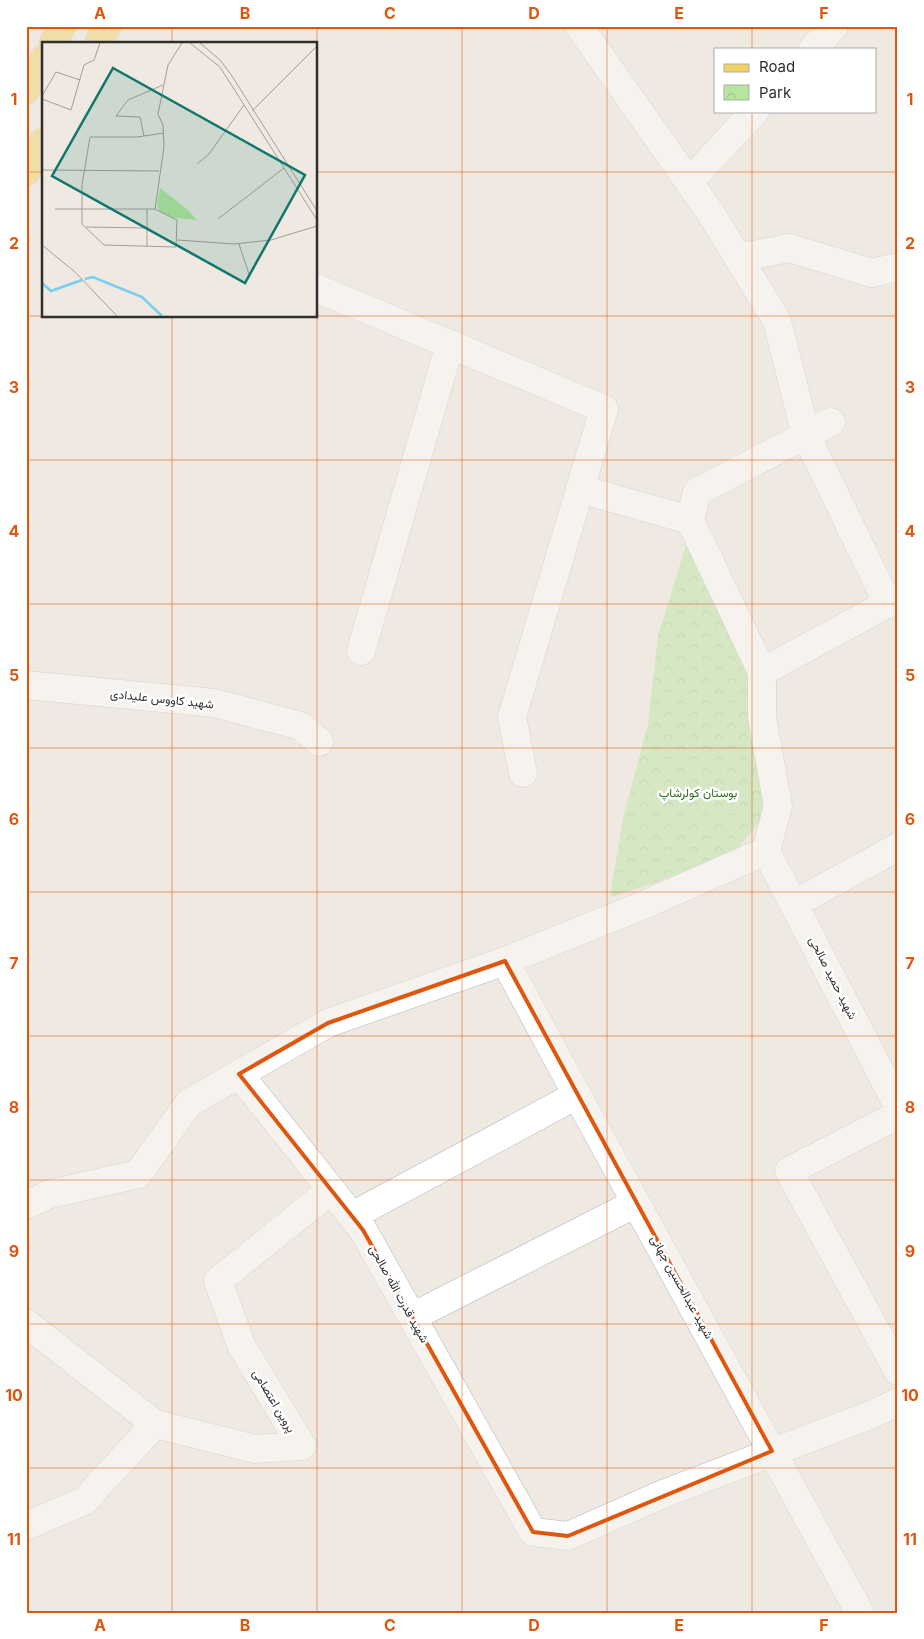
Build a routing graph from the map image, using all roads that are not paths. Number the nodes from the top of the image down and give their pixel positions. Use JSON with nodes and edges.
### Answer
{"nodes":[{"id":1,"x":62,"y":26,"type":"edge"},
{"id":2,"x":107,"y":26,"type":"edge"},
{"id":3,"x":579,"y":26,"type":"edge"},
{"id":4,"x":834,"y":26,"type":"edge"},
{"id":5,"x":53,"y":42,"type":"edge"},
{"id":6,"x":99,"y":42,"type":"edge"},
{"id":7,"x":814,"y":48,"type":"edge"},
{"id":8,"x":42,"y":62,"type":"edge"},
{"id":9,"x":26,"y":90,"type":"edge"},
{"id":10,"x":754,"y":112,"type":"edge"},
{"id":11,"x":689,"y":182,"type":"junction"},
{"id":12,"x":738,"y":258,"type":"junction"},
{"id":13,"x":898,"y":267,"type":"edge"},
{"id":14,"x":318,"y":289,"type":"edge"},
{"id":15,"x":450,"y":344,"type":"junction"},
{"id":16,"x":832,"y":422,"type":"dead end"},
{"id":17,"x":806,"y":435,"type":"junction"},
{"id":18,"x":580,"y":489,"type":"junction"},
{"id":19,"x":690,"y":520,"type":"junction"},
{"id":20,"x":893,"y":601,"type":"edge"},
{"id":21,"x":362,"y":651,"type":"dead end"},
{"id":22,"x":762,"y":672,"type":"junction"},
{"id":23,"x":26,"y":685,"type":"edge"},
{"id":24,"x":319,"y":742,"type":"dead end"},
{"id":25,"x":523,"y":773,"type":"dead end"},
{"id":26,"x":898,"y":847,"type":"edge"},
{"id":27,"x":766,"y":851,"type":"junction"},
{"id":28,"x":794,"y":904,"type":"junction"},
{"id":29,"x":505,"y":961,"type":"junction"},
{"id":30,"x":239,"y":1074,"type":"junction"},
{"id":31,"x":577,"y":1095,"type":"junction"},
{"id":32,"x":898,"y":1106,"type":"edge"},
{"id":33,"x":898,"y":1116,"type":"edge"},
{"id":34,"x":331,"y":1190,"type":"junction"},
{"id":35,"x":636,"y":1203,"type":"junction"},
{"id":36,"x":26,"y":1205,"type":"edge"},
{"id":37,"x":352,"y":1216,"type":"junction"},
{"id":38,"x":412,"y":1317,"type":"junction"},
{"id":39,"x":26,"y":1323,"type":"edge"},
{"id":40,"x":898,"y":1372,"type":"edge"},
{"id":41,"x":898,"y":1402,"type":"edge"},
{"id":42,"x":155,"y":1424,"type":"junction"},
{"id":43,"x":772,"y":1452,"type":"junction"},
{"id":44,"x":26,"y":1526,"type":"edge"},
{"id":45,"x":860,"y":1613,"type":"edge"}],
"edges":[{"from":1,"to":5,"type":"main road"},
{"from":2,"to":6,"type":"main road"},
{"from":3,"to":11,"type":"street"},
{"from":4,"to":7,"type":"street"},
{"from":8,"to":9,"type":"main road"},
{"from":10,"to":11,"type":"street"},
{"from":11,"to":12,"type":"street"},
{"from":12,"to":13,"type":"street"},
{"from":12,"to":17,"type":"street"},
{"from":14,"to":15,"type":"street"},
{"from":15,"to":18,"type":"street"},
{"from":15,"to":21,"type":"street"},
{"from":16,"to":17,"type":"street"},
{"from":17,"to":19,"type":"street"},
{"from":17,"to":20,"type":"street"},
{"from":18,"to":19,"type":"street"},
{"from":18,"to":25,"type":"street"},
{"from":19,"to":22,"type":"street"},
{"from":20,"to":22,"type":"street"},
{"from":22,"to":27,"type":"street"},
{"from":23,"to":24,"type":"street","name":"شهید کاووس علیدادی"},
{"from":26,"to":28,"type":"street"},
{"from":27,"to":28,"type":"street","name":"شهید حمید صالحی"},
{"from":27,"to":29,"type":"street"},
{"from":28,"to":32,"type":"street","name":"شهید حمید صالحی"},
{"from":29,"to":30,"type":"street"},
{"from":29,"to":31,"type":"street","name":"شهید عبدالحسین جهانی"},
{"from":30,"to":34,"type":"street","name":"شهید قدرت الله صالحی"},
{"from":30,"to":36,"type":"street"},
{"from":31,"to":35,"type":"street","name":"شهید عبدالحسین جهانی"},
{"from":31,"to":37,"type":"street"},
{"from":33,"to":40,"type":"street"},
{"from":34,"to":37,"type":"street","name":"شهید قدرت الله صالحی"},
{"from":34,"to":42,"type":"street","name":"پروین اعتصامی"},
{"from":35,"to":38,"type":"street"},
{"from":35,"to":43,"type":"street","name":"شهید عبدالحسین جهانی"},
{"from":37,"to":38,"type":"street","name":"شهید قدرت الله صالحی"},
{"from":38,"to":43,"type":"street","name":"شهید قدرت الله صالحی"},
{"from":39,"to":42,"type":"street","name":"پروین اعتصامی"},
{"from":41,"to":43,"type":"street"},
{"from":42,"to":44,"type":"street"},
{"from":43,"to":45,"type":"street","name":"شهید عبدالحسین جهانی"}]}
